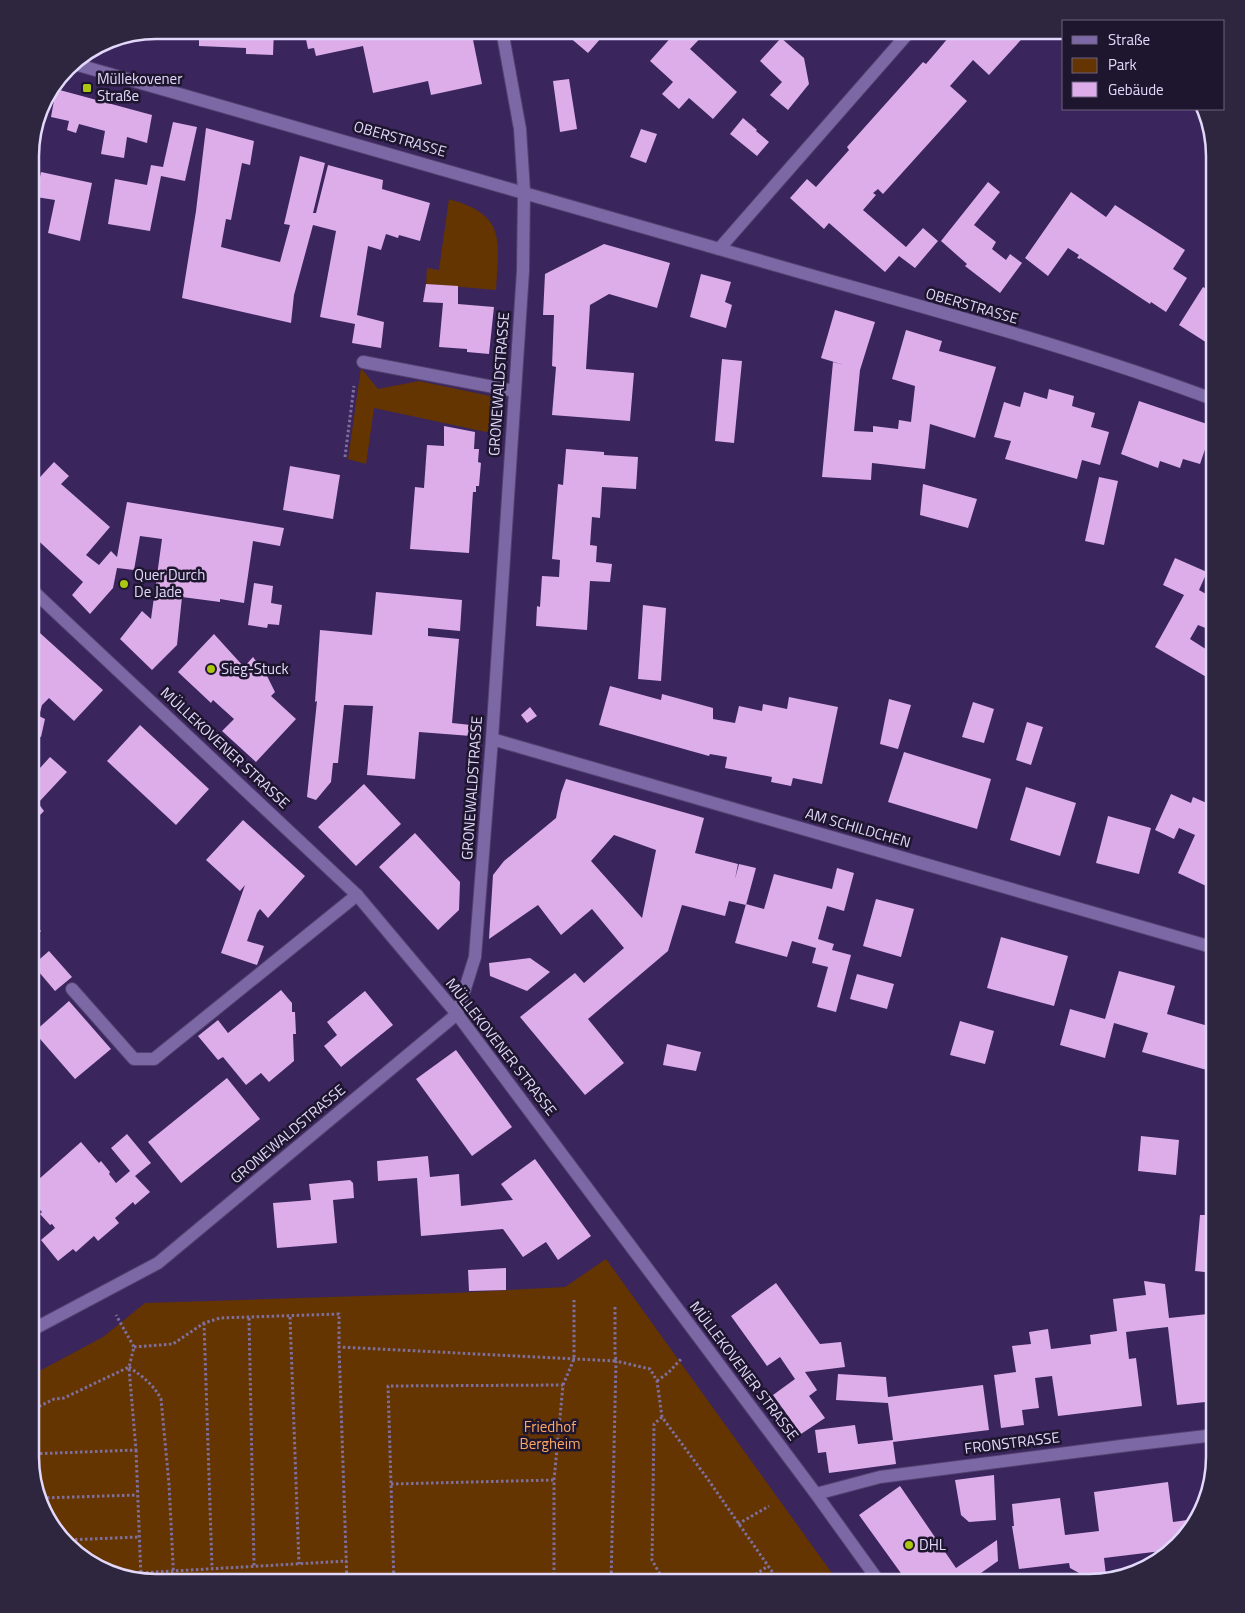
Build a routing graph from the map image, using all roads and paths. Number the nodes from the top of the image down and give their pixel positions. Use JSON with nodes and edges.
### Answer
{"nodes":[{"id":1,"x":504,"y":39,"type":"edge"},
{"id":2,"x":903,"y":39,"type":"edge"},
{"id":3,"x":81,"y":66,"type":"edge"},
{"id":4,"x":524,"y":191,"type":"junction"},
{"id":5,"x":719,"y":249,"type":"junction"},
{"id":6,"x":363,"y":362,"type":"joint"},
{"id":7,"x":515,"y":391,"type":"junction"},
{"id":8,"x":1206,"y":397,"type":"edge"},
{"id":9,"x":345,"y":457,"type":"dead end"},
{"id":10,"x":39,"y":596,"type":"edge"},
{"id":11,"x":492,"y":738,"type":"junction"},
{"id":12,"x":357,"y":895,"type":"junction"},
{"id":13,"x":1206,"y":945,"type":"edge"},
{"id":14,"x":72,"y":989,"type":"dead end"},
{"id":15,"x":457,"y":1014,"type":"junction"},
{"id":16,"x":103,"y":1293,"type":"junction"},
{"id":17,"x":574,"y":1300,"type":"dead end"},
{"id":18,"x":615,"y":1306,"type":"dead end"},
{"id":19,"x":290,"y":1317,"type":"junction"},
{"id":20,"x":249,"y":1318,"type":"junction"},
{"id":21,"x":204,"y":1323,"type":"junction"},
{"id":22,"x":39,"y":1326,"type":"edge"},
{"id":23,"x":134,"y":1347,"type":"junction"},
{"id":24,"x":338,"y":1348,"type":"junction"},
{"id":25,"x":574,"y":1359,"type":"junction"},
{"id":26,"x":616,"y":1361,"type":"junction"},
{"id":27,"x":679,"y":1361,"type":"dead end"},
{"id":28,"x":129,"y":1367,"type":"junction"},
{"id":29,"x":657,"y":1381,"type":"junction"},
{"id":30,"x":563,"y":1385,"type":"junction"},
{"id":31,"x":39,"y":1406,"type":"edge"},
{"id":32,"x":662,"y":1417,"type":"junction"},
{"id":33,"x":1206,"y":1436,"type":"edge"},
{"id":34,"x":136,"y":1450,"type":"junction"},
{"id":35,"x":39,"y":1454,"type":"edge"},
{"id":36,"x":554,"y":1480,"type":"junction"},
{"id":37,"x":391,"y":1484,"type":"junction"},
{"id":38,"x":816,"y":1494,"type":"junction"},
{"id":39,"x":137,"y":1495,"type":"junction"},
{"id":40,"x":46,"y":1498,"type":"edge"},
{"id":41,"x":769,"y":1506,"type":"dead end"},
{"id":42,"x":738,"y":1524,"type":"junction"},
{"id":43,"x":139,"y":1537,"type":"junction"},
{"id":44,"x":74,"y":1540,"type":"edge"},
{"id":45,"x":347,"y":1560,"type":"junction"},
{"id":46,"x":299,"y":1564,"type":"junction"},
{"id":47,"x":254,"y":1566,"type":"junction"},
{"id":48,"x":768,"y":1566,"type":"junction"},
{"id":49,"x":212,"y":1568,"type":"junction"},
{"id":50,"x":174,"y":1570,"type":"junction"},
{"id":51,"x":137,"y":1572,"type":"edge"},
{"id":52,"x":141,"y":1572,"type":"junction"},
{"id":53,"x":174,"y":1574,"type":"edge"},
{"id":54,"x":347,"y":1574,"type":"edge"},
{"id":55,"x":394,"y":1574,"type":"edge"},
{"id":56,"x":554,"y":1574,"type":"edge"},
{"id":57,"x":611,"y":1574,"type":"edge"},
{"id":58,"x":660,"y":1574,"type":"edge"},
{"id":59,"x":756,"y":1574,"type":"edge"},
{"id":60,"x":774,"y":1574,"type":"edge"},
{"id":61,"x":874,"y":1574,"type":"edge"}],
"edges":[{"from":1,"to":4,"type":"street","name":"GRONEWALDSTRASSE"},
{"from":2,"to":5,"type":"street"},
{"from":3,"to":4,"type":"street","name":"OBERSTRASSE"},
{"from":4,"to":5,"type":"street","name":"OBERSTRASSE"},
{"from":4,"to":7,"type":"street","name":"GRONEWALDSTRASSE"},
{"from":5,"to":8,"type":"street","name":"OBERSTRASSE"},
{"from":6,"to":7,"type":"street"},
{"from":6,"to":9,"type":"path"},
{"from":7,"to":11,"type":"street","name":"GRONEWALDSTRASSE"},
{"from":10,"to":12,"type":"street","name":"MÜLLEKOVENER STRASSE"},
{"from":11,"to":13,"type":"street","name":"AM SCHILDCHEN"},
{"from":11,"to":15,"type":"street","name":"GRONEWALDSTRASSE"},
{"from":12,"to":14,"type":"street"},
{"from":12,"to":15,"type":"street","name":"MÜLLEKOVENER STRASSE"},
{"from":15,"to":16,"type":"street","name":"GRONEWALDSTRASSE"},
{"from":15,"to":38,"type":"street","name":"MÜLLEKOVENER STRASSE"},
{"from":16,"to":22,"type":"street","name":"GRONEWALDSTRASSE"},
{"from":16,"to":23,"type":"path"},
{"from":17,"to":25,"type":"path"},
{"from":18,"to":26,"type":"path"},
{"from":19,"to":20,"type":"path"},
{"from":19,"to":24,"type":"path"},
{"from":19,"to":46,"type":"path"},
{"from":20,"to":21,"type":"path"},
{"from":20,"to":47,"type":"path"},
{"from":21,"to":23,"type":"path"},
{"from":21,"to":49,"type":"path"},
{"from":23,"to":28,"type":"path"},
{"from":24,"to":25,"type":"path"},
{"from":24,"to":45,"type":"path"},
{"from":25,"to":26,"type":"path"},
{"from":25,"to":30,"type":"path"},
{"from":26,"to":29,"type":"path"},
{"from":26,"to":57,"type":"path"},
{"from":27,"to":29,"type":"path"},
{"from":28,"to":31,"type":"path"},
{"from":28,"to":34,"type":"path"},
{"from":28,"to":50,"type":"path"},
{"from":29,"to":32,"type":"path"},
{"from":30,"to":36,"type":"path"},
{"from":30,"to":37,"type":"path"},
{"from":32,"to":42,"type":"path"},
{"from":32,"to":58,"type":"path"},
{"from":33,"to":38,"type":"street","name":"FRONSTRASSE"},
{"from":34,"to":35,"type":"path"},
{"from":34,"to":39,"type":"path"},
{"from":36,"to":37,"type":"path"},
{"from":36,"to":56,"type":"path"},
{"from":37,"to":55,"type":"path"},
{"from":38,"to":61,"type":"street","name":"MÜLLEKOVENER STRASSE"},
{"from":39,"to":40,"type":"path"},
{"from":39,"to":43,"type":"path"},
{"from":41,"to":42,"type":"path"},
{"from":42,"to":48,"type":"path"},
{"from":43,"to":44,"type":"path"},
{"from":43,"to":52,"type":"path"},
{"from":45,"to":46,"type":"path"},
{"from":45,"to":54,"type":"path"},
{"from":46,"to":47,"type":"path"},
{"from":47,"to":49,"type":"path"},
{"from":48,"to":59,"type":"path"},
{"from":48,"to":60,"type":"path"},
{"from":49,"to":50,"type":"path"},
{"from":50,"to":52,"type":"path"},
{"from":50,"to":53,"type":"path"},
{"from":51,"to":52,"type":"path"}]}
